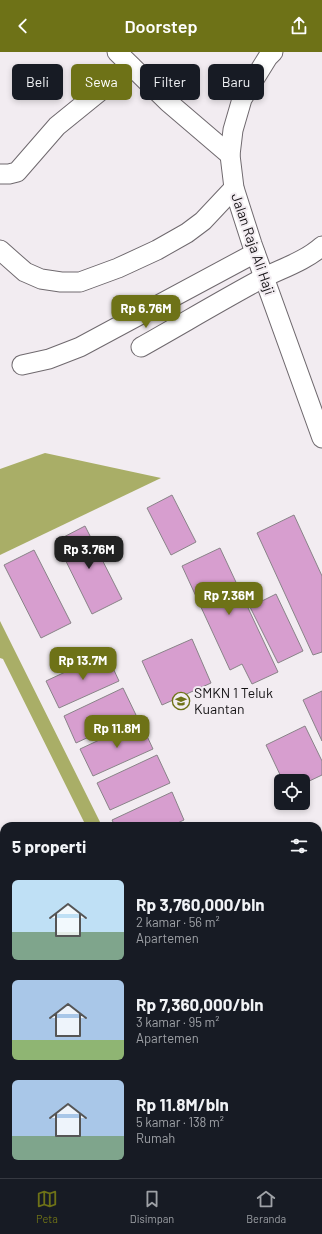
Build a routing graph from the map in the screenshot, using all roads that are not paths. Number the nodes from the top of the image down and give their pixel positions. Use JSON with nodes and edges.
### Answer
{"nodes":[{"id":1,"x":117,"y":52,"type":"edge"},
{"id":2,"x":273,"y":52,"type":"edge"},
{"id":3,"x":129,"y":64,"type":"edge"},
{"id":4,"x":132,"y":67,"type":"edge"},
{"id":5,"x":89,"y":100,"type":"edge"},
{"id":6,"x":230,"y":155,"type":"junction"},
{"id":7,"x":0,"y":174,"type":"edge"},
{"id":8,"x":234,"y":188,"type":"junction"},
{"id":9,"x":322,"y":246,"type":"edge"},
{"id":10,"x":0,"y":250,"type":"edge"},
{"id":11,"x":255,"y":253,"type":"junction"},
{"id":12,"x":264,"y":278,"type":"junction"},
{"id":13,"x":141,"y":347,"type":"dead end"},
{"id":14,"x":22,"y":365,"type":"dead end"},
{"id":15,"x":322,"y":438,"type":"edge"}],
"edges":[{"from":1,"to":3,"type":"street"},
{"from":2,"to":6,"type":"street","name":"Jalan Raja Ali Haji"},
{"from":4,"to":6,"type":"street"},
{"from":5,"to":7,"type":"street"},
{"from":6,"to":8,"type":"street","name":"Jalan Raja Ali Haji"},
{"from":8,"to":10,"type":"street"},
{"from":8,"to":11,"type":"street","name":"Jalan Raja Ali Haji"},
{"from":9,"to":12,"type":"street"},
{"from":11,"to":12,"type":"street","name":"Jalan Raja Ali Haji"},
{"from":11,"to":14,"type":"street"},
{"from":12,"to":13,"type":"street"},
{"from":12,"to":15,"type":"street","name":"Jalan Raja Ali Haji"}]}
